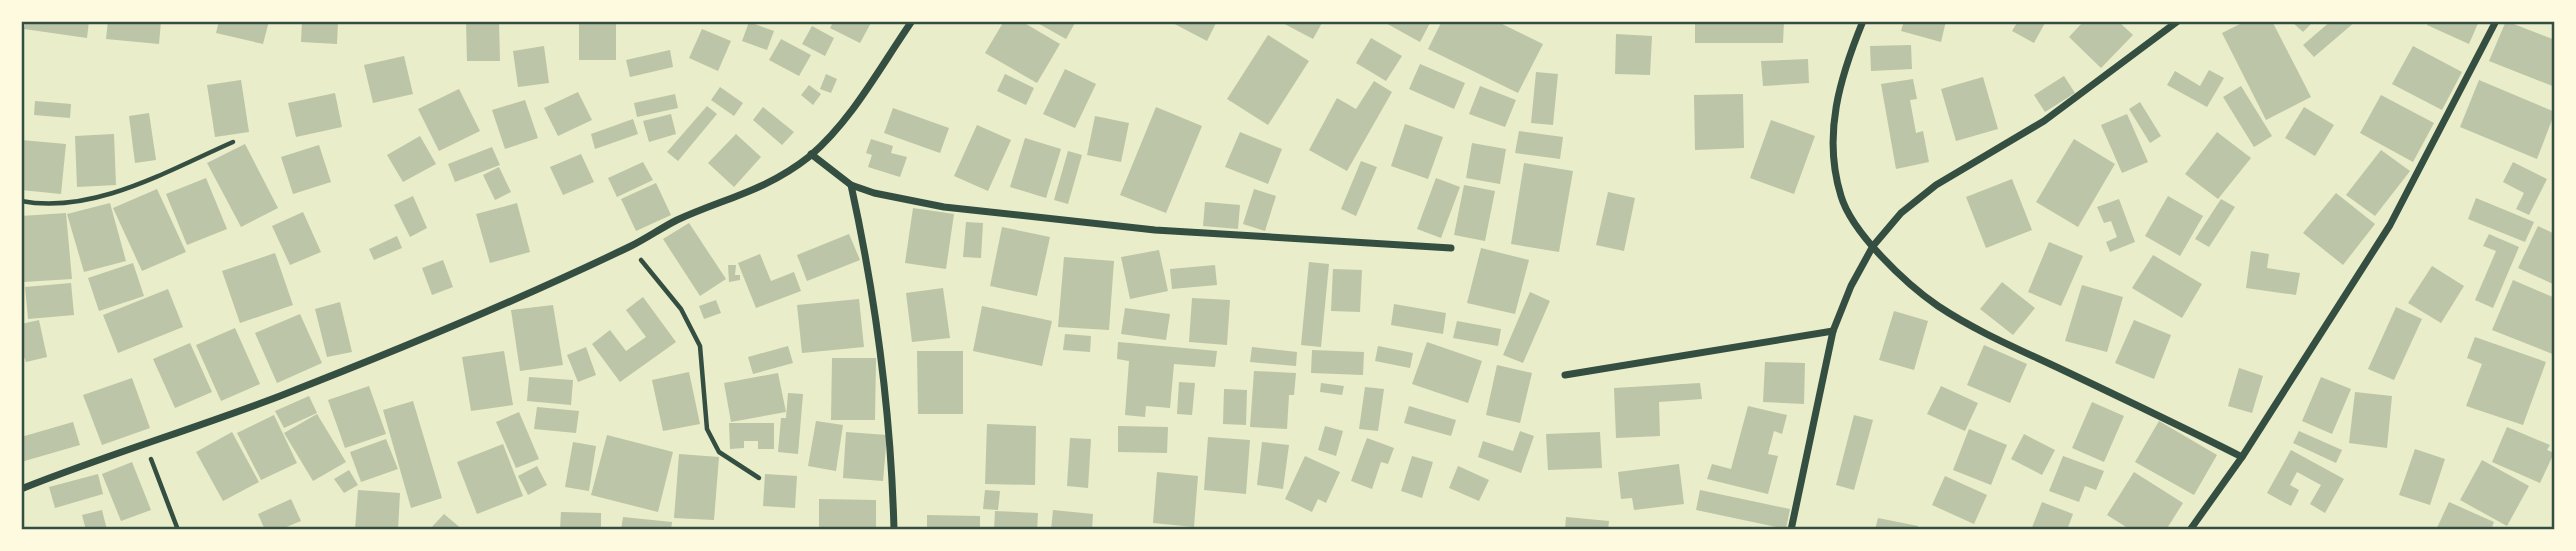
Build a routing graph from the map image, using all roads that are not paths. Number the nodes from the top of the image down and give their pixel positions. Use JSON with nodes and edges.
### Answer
{"nodes":[{"id":1,"x":912,"y":21,"type":"edge"},
{"id":2,"x":1863,"y":21,"type":"edge"},
{"id":3,"x":2496,"y":21,"type":"edge"},
{"id":4,"x":2175,"y":22,"type":"edge"},
{"id":5,"x":811,"y":155,"type":"junction"},
{"id":6,"x":851,"y":185,"type":"junction"},
{"id":7,"x":1873,"y":246,"type":"junction"},
{"id":8,"x":1451,"y":248,"type":"dead end"},
{"id":9,"x":1833,"y":331,"type":"junction"},
{"id":10,"x":1565,"y":375,"type":"dead end"},
{"id":11,"x":2242,"y":457,"type":"junction"},
{"id":12,"x":21,"y":489,"type":"edge"},
{"id":13,"x":894,"y":530,"type":"edge"},
{"id":14,"x":1791,"y":530,"type":"edge"},
{"id":15,"x":2190,"y":530,"type":"edge"}],
"edges":[{"from":1,"to":5,"type":"street"},
{"from":2,"to":7,"type":"street"},
{"from":3,"to":11,"type":"street"},
{"from":4,"to":7,"type":"street"},
{"from":5,"to":6,"type":"street"},
{"from":5,"to":12,"type":"street"},
{"from":6,"to":8,"type":"street"},
{"from":6,"to":13,"type":"street"},
{"from":7,"to":9,"type":"street"},
{"from":7,"to":11,"type":"street"},
{"from":9,"to":10,"type":"street"},
{"from":9,"to":14,"type":"street"},
{"from":11,"to":15,"type":"street"}]}
